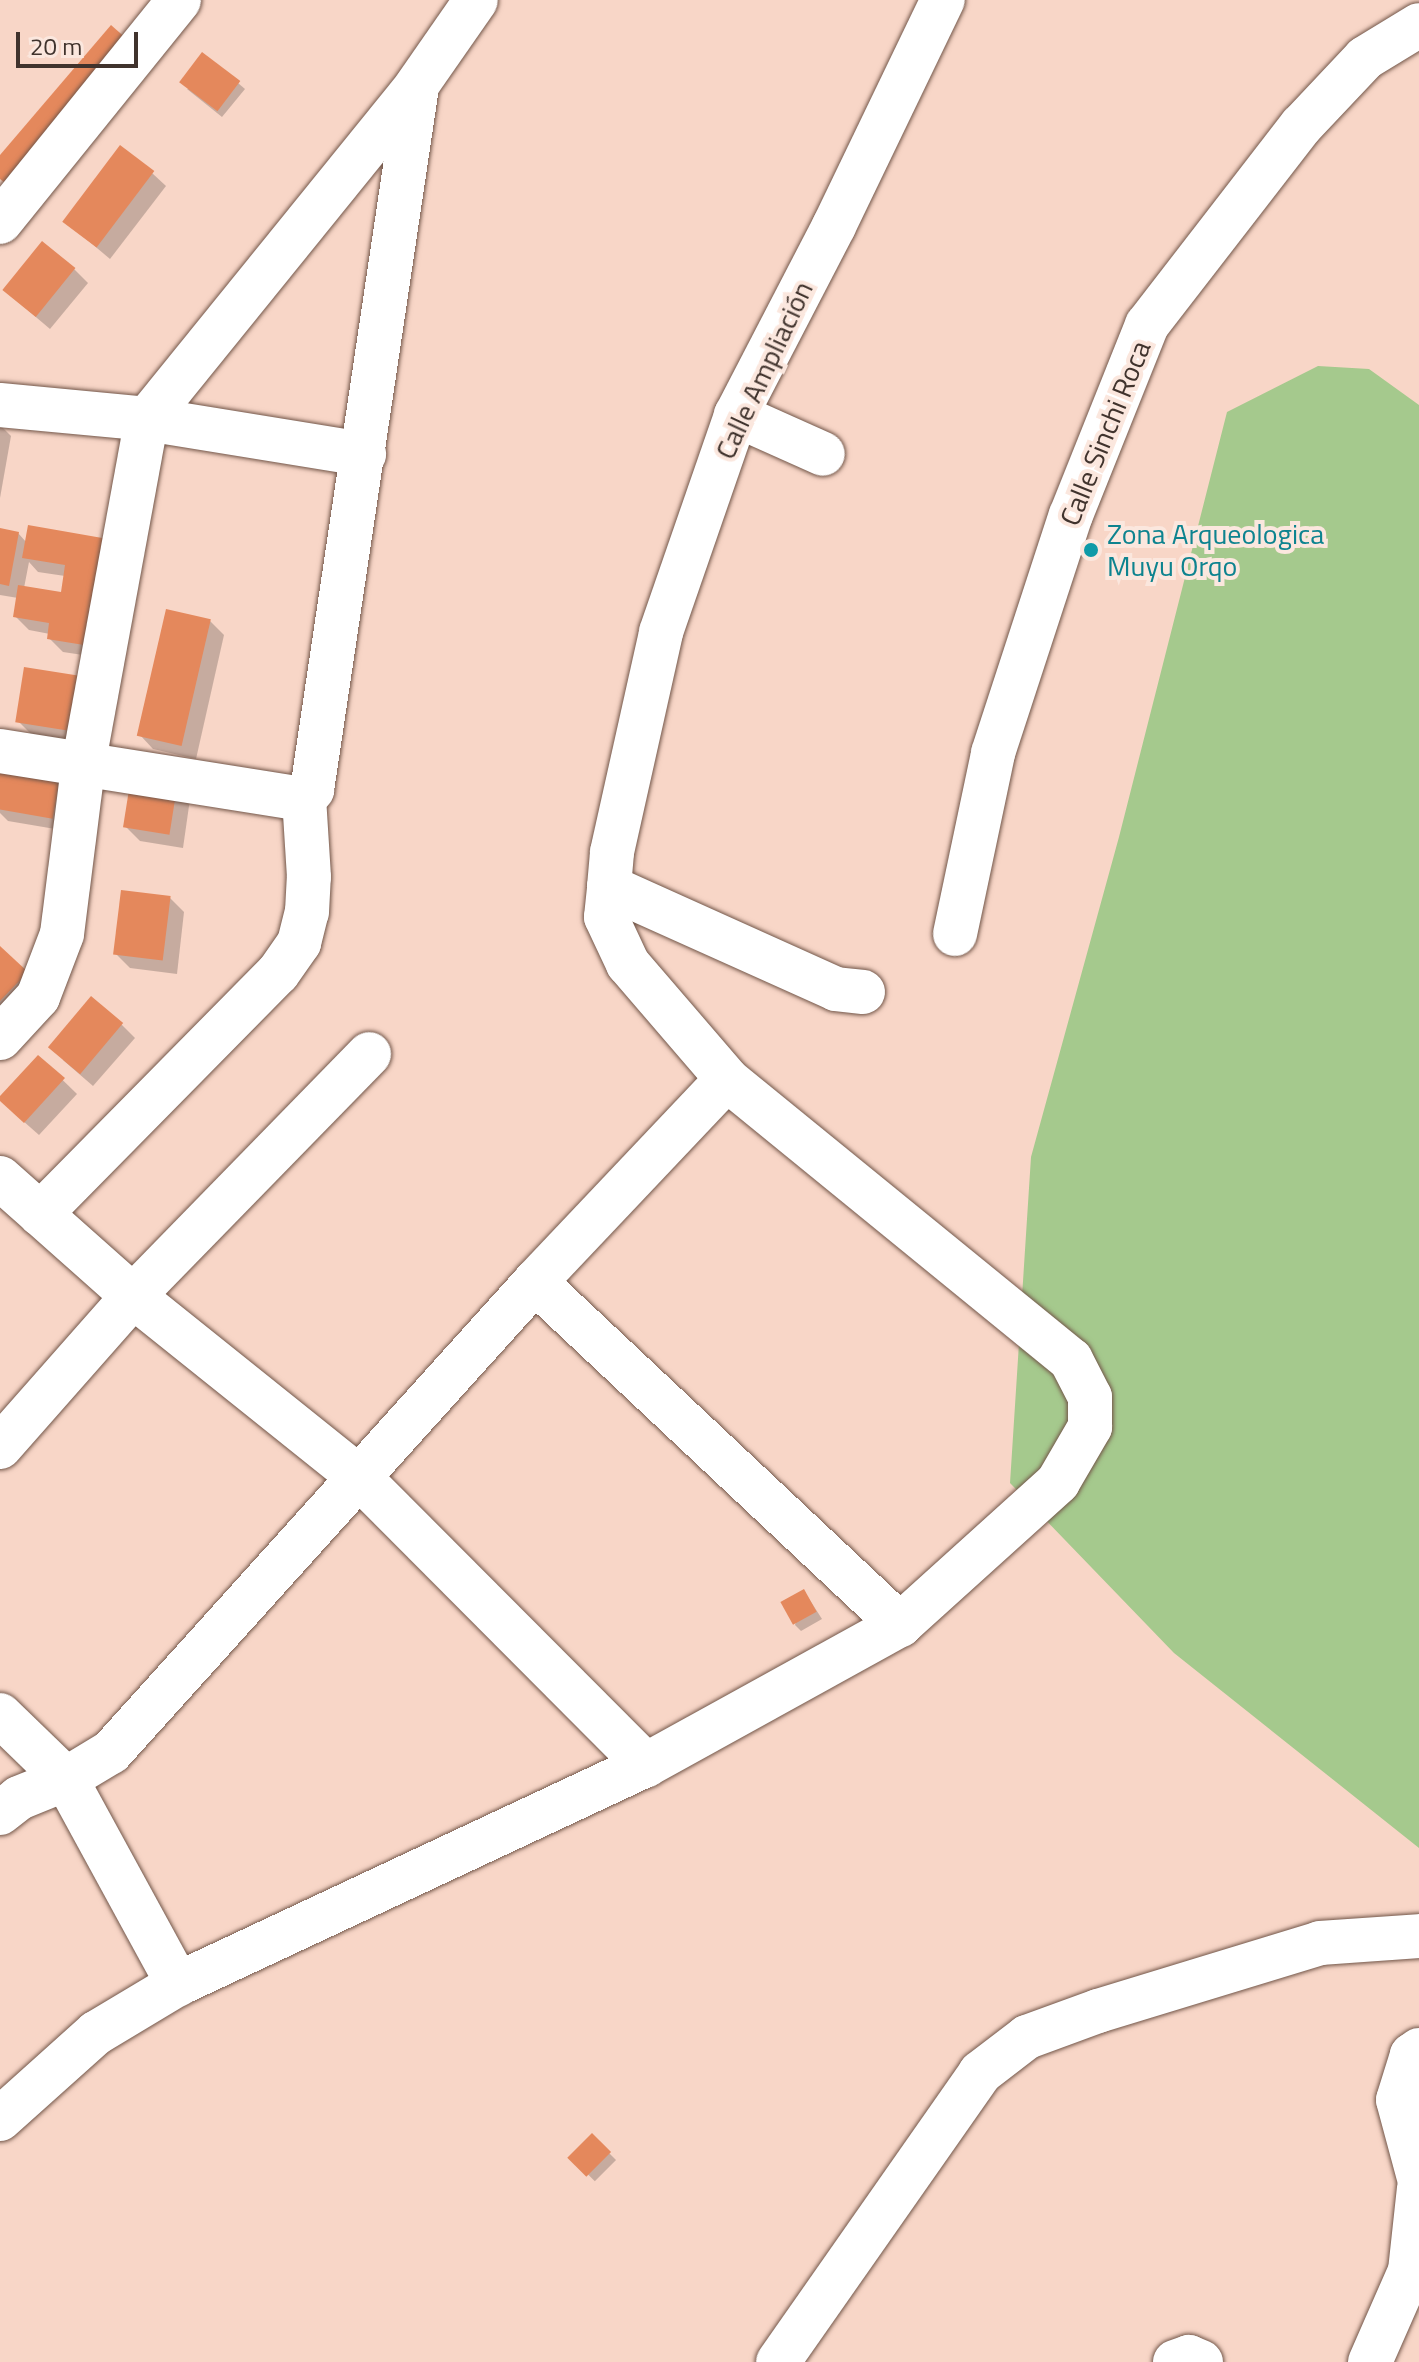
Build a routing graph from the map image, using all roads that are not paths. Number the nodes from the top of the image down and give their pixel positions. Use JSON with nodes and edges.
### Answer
{"nodes":[{"id":1,"x":179,"y":0,"type":"edge"},
{"id":2,"x":943,"y":0,"type":"edge"},
{"id":3,"x":462,"y":5,"type":"edge"},
{"id":4,"x":1419,"y":25,"type":"edge"},
{"id":5,"x":417,"y":85,"type":"junction"},
{"id":6,"x":0,"y":222,"type":"edge"},
{"id":7,"x":0,"y":405,"type":"edge"},
{"id":8,"x":736,"y":415,"type":"junction"},
{"id":9,"x":147,"y":419,"type":"junction"},
{"id":10,"x":364,"y":454,"type":"junction"},
{"id":11,"x":823,"y":454,"type":"dead end"},
{"id":12,"x":0,"y":751,"type":"edge"},
{"id":13,"x":84,"y":761,"type":"junction"},
{"id":14,"x":304,"y":797,"type":"junction"},
{"id":15,"x":610,"y":869,"type":"junction"},
{"id":16,"x":955,"y":934,"type":"dead end"},
{"id":17,"x":863,"y":992,"type":"dead end"},
{"id":18,"x":0,"y":1038,"type":"edge"},
{"id":19,"x":369,"y":1054,"type":"dead end"},
{"id":20,"x":727,"y":1079,"type":"junction"},
{"id":21,"x":0,"y":1178,"type":"edge"},
{"id":22,"x":40,"y":1214,"type":"junction"},
{"id":23,"x":535,"y":1282,"type":"junction"},
{"id":24,"x":133,"y":1296,"type":"junction"},
{"id":25,"x":0,"y":1447,"type":"edge"},
{"id":26,"x":359,"y":1477,"type":"junction"},
{"id":27,"x":900,"y":1625,"type":"junction"},
{"id":28,"x":0,"y":1715,"type":"edge"},
{"id":29,"x":646,"y":1765,"type":"junction"},
{"id":30,"x":66,"y":1779,"type":"junction"},
{"id":31,"x":0,"y":1813,"type":"edge"},
{"id":32,"x":1419,"y":1936,"type":"edge"},
{"id":33,"x":178,"y":1984,"type":"junction"},
{"id":34,"x":1419,"y":2050,"type":"edge"},
{"id":35,"x":0,"y":2119,"type":"edge"},
{"id":36,"x":1419,"y":2178,"type":"edge"},
{"id":37,"x":1419,"y":2188,"type":"edge"},
{"id":38,"x":778,"y":2362,"type":"edge"},
{"id":39,"x":1175,"y":2362,"type":"edge"},
{"id":40,"x":1201,"y":2362,"type":"edge"},
{"id":41,"x":1370,"y":2362,"type":"edge"}],
"edges":[{"from":1,"to":6,"type":"street"},
{"from":2,"to":8,"type":"street","name":"Calle Ampliación"},
{"from":3,"to":5,"type":"street"},
{"from":4,"to":16,"type":"street","name":"Calle Sinchi Roca"},
{"from":5,"to":9,"type":"street"},
{"from":5,"to":10,"type":"street"},
{"from":7,"to":9,"type":"street"},
{"from":8,"to":11,"type":"street"},
{"from":8,"to":15,"type":"street","name":"Calle Ampliación"},
{"from":9,"to":10,"type":"street"},
{"from":9,"to":13,"type":"street"},
{"from":10,"to":14,"type":"street"},
{"from":12,"to":13,"type":"street"},
{"from":13,"to":14,"type":"street"},
{"from":13,"to":18,"type":"street"},
{"from":14,"to":22,"type":"street"},
{"from":15,"to":17,"type":"street"},
{"from":15,"to":20,"type":"street","name":"Calle Ampliación"},
{"from":19,"to":24,"type":"street"},
{"from":20,"to":23,"type":"street"},
{"from":20,"to":27,"type":"street","name":"Calle Ampliación"},
{"from":21,"to":22,"type":"street"},
{"from":22,"to":24,"type":"street"},
{"from":23,"to":26,"type":"street"},
{"from":23,"to":27,"type":"street"},
{"from":24,"to":25,"type":"street"},
{"from":24,"to":26,"type":"street"},
{"from":26,"to":29,"type":"street"},
{"from":26,"to":30,"type":"street"},
{"from":27,"to":29,"type":"street","name":"Calle Ampliación"},
{"from":28,"to":30,"type":"street"},
{"from":29,"to":33,"type":"street","name":"Calle Ampliación"},
{"from":30,"to":31,"type":"street"},
{"from":30,"to":33,"type":"street"},
{"from":32,"to":38,"type":"street"},
{"from":33,"to":35,"type":"street","name":"Calle Ampliación"},
{"from":34,"to":36,"type":"street"},
{"from":37,"to":41,"type":"street"},
{"from":39,"to":40,"type":"street"}]}
